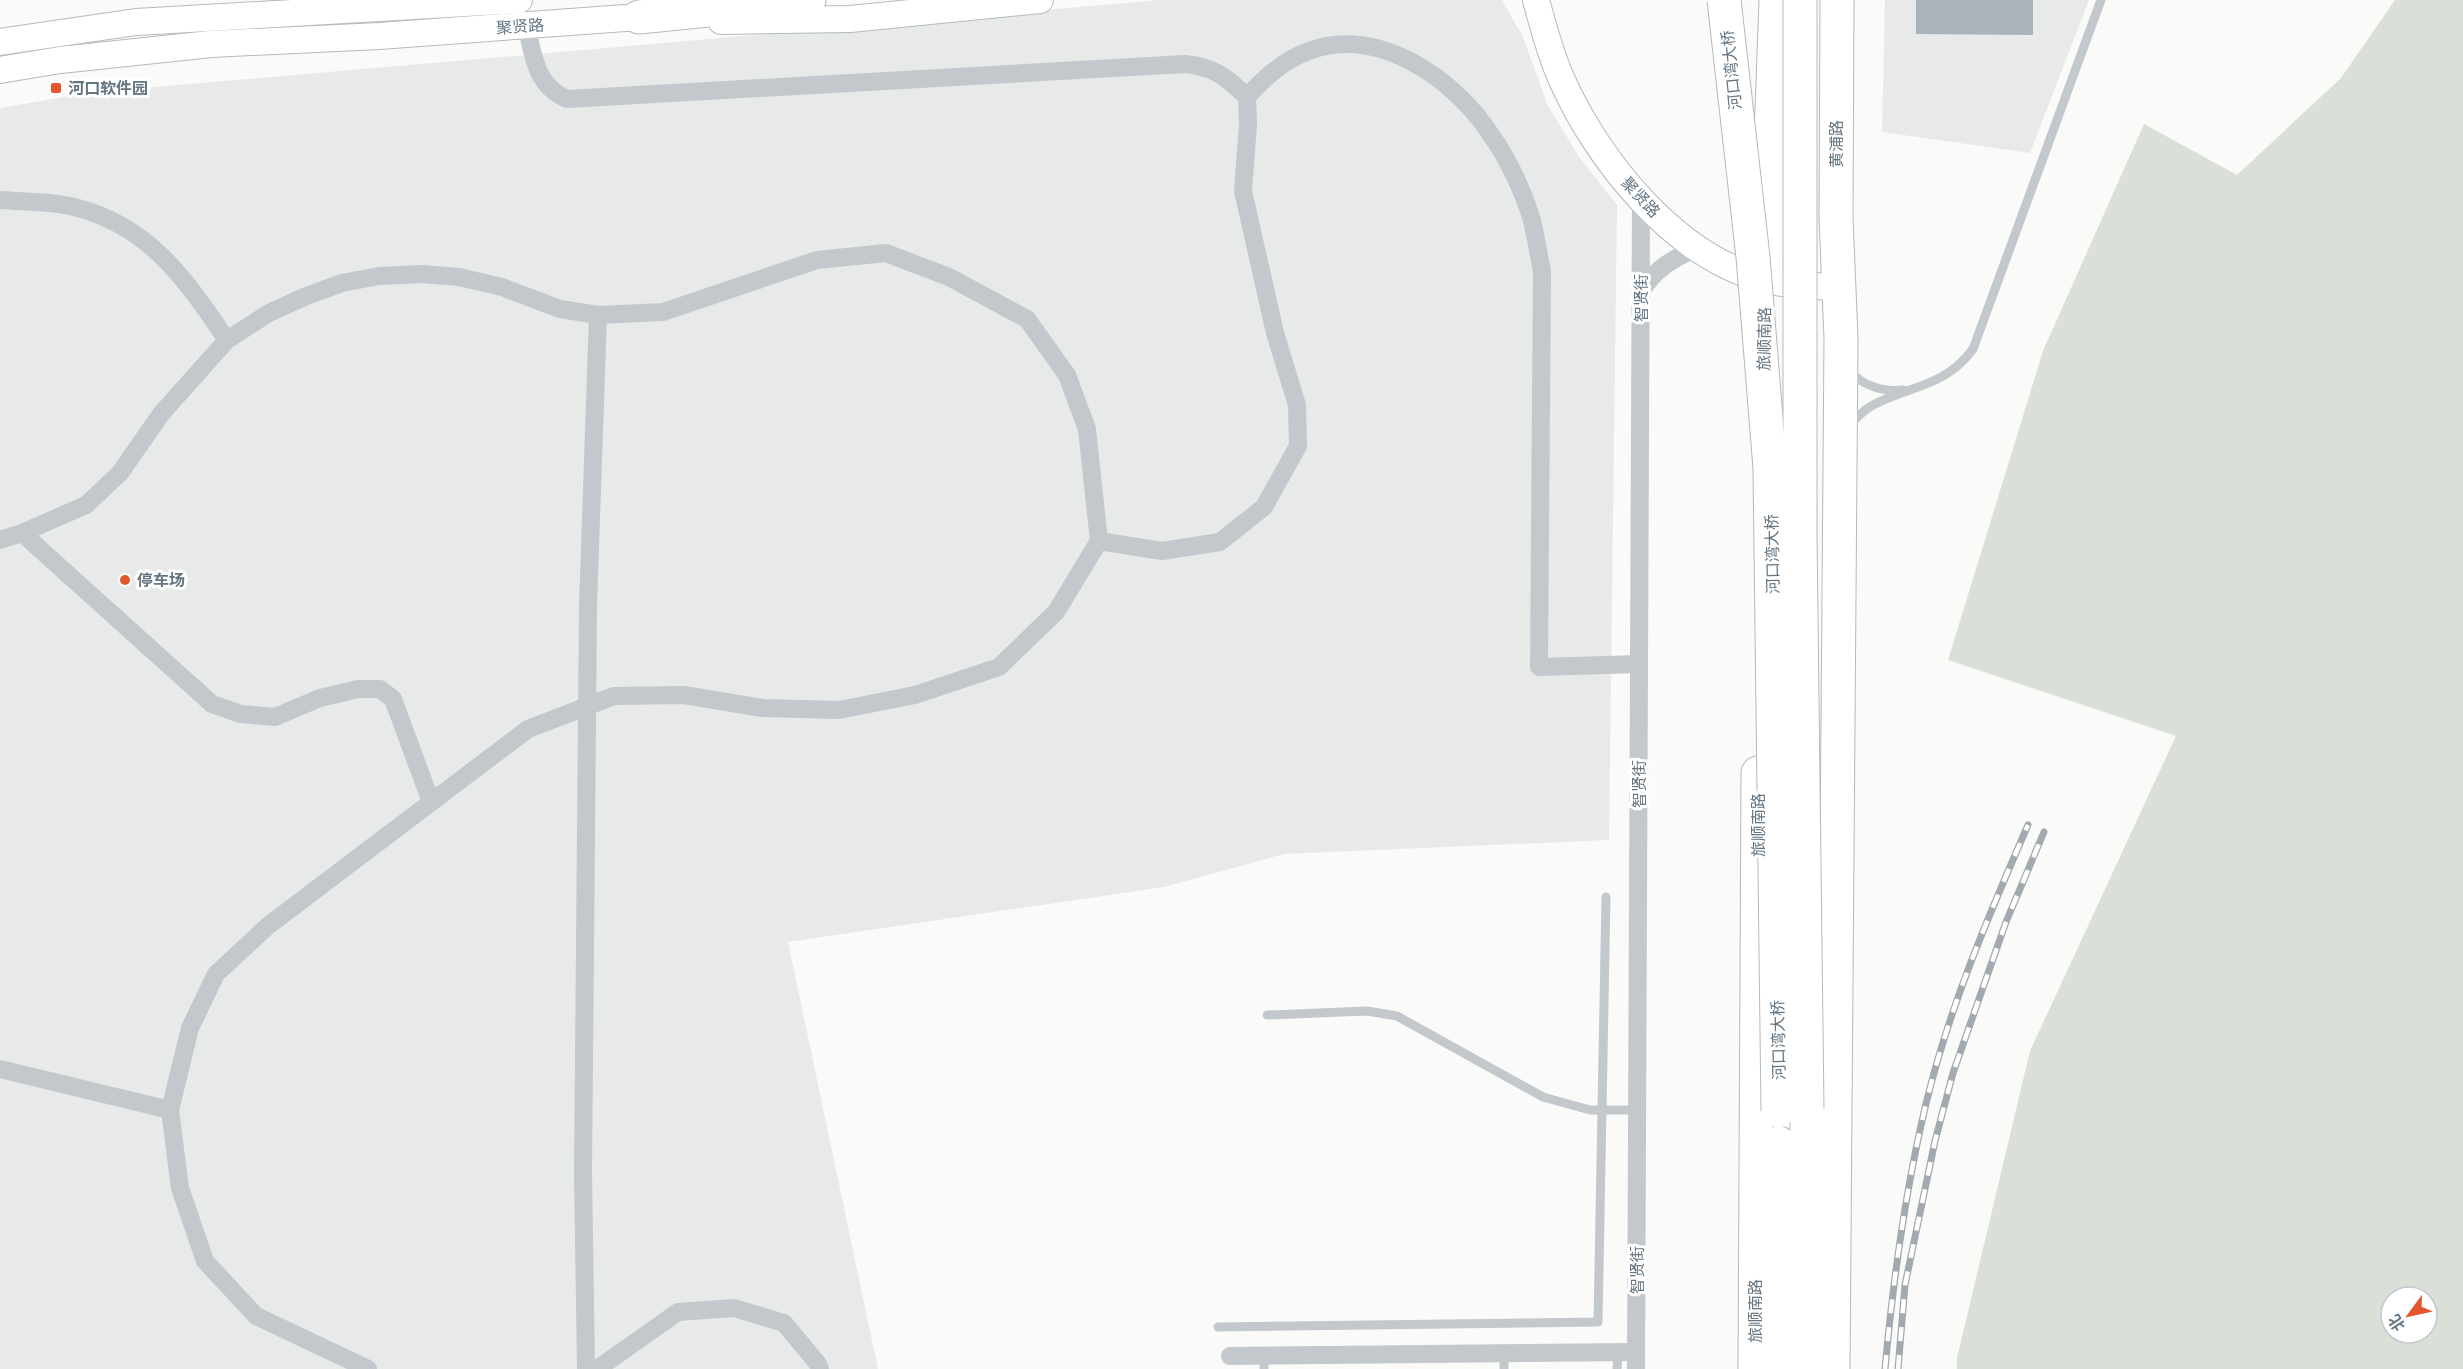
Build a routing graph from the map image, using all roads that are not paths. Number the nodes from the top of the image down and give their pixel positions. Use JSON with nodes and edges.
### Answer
{"nodes":[{"id":1,"x":519,"y":0,"type":"edge"},
{"id":2,"x":809,"y":0,"type":"edge"},
{"id":3,"x":1040,"y":0,"type":"edge"},
{"id":4,"x":1536,"y":0,"type":"edge"},
{"id":5,"x":1724,"y":0,"type":"edge"},
{"id":6,"x":1776,"y":0,"type":"edge"},
{"id":7,"x":1800,"y":0,"type":"edge"},
{"id":8,"x":1837,"y":0,"type":"edge"},
{"id":9,"x":2101,"y":0,"type":"edge"},
{"id":10,"x":639,"y":17,"type":"junction"},
{"id":11,"x":526,"y":26,"type":"junction"},
{"id":12,"x":0,"y":42,"type":"edge"},
{"id":13,"x":0,"y":70,"type":"edge"},
{"id":14,"x":1247,"y":97,"type":"junction"},
{"id":15,"x":1641,"y":199,"type":"junction"},
{"id":16,"x":0,"y":200,"type":"edge"},
{"id":17,"x":1697,"y":248,"type":"junction"},
{"id":18,"x":1765,"y":280,"type":"junction"},
{"id":19,"x":1839,"y":287,"type":"junction"},
{"id":20,"x":1641,"y":292,"type":"junction"},
{"id":21,"x":598,"y":315,"type":"junction"},
{"id":22,"x":227,"y":340,"type":"junction"},
{"id":23,"x":1841,"y":354,"type":"junction"},
{"id":24,"x":1914,"y":389,"type":"junction"},
{"id":25,"x":1840,"y":444,"type":"junction"},
{"id":26,"x":22,"y":533,"type":"junction"},
{"id":27,"x":0,"y":540,"type":"edge"},
{"id":28,"x":1099,"y":541,"type":"junction"},
{"id":29,"x":1639,"y":664,"type":"junction"},
{"id":30,"x":431,"y":802,"type":"junction"},
{"id":31,"x":1606,"y":897,"type":"dead end"},
{"id":32,"x":1267,"y":1015,"type":"dead end"},
{"id":33,"x":0,"y":1069,"type":"edge"},
{"id":34,"x":1602,"y":1109,"type":"junction"},
{"id":35,"x":170,"y":1110,"type":"junction"},
{"id":36,"x":1637,"y":1110,"type":"junction"},
{"id":37,"x":1793,"y":1110,"type":"junction"},
{"id":38,"x":1218,"y":1327,"type":"dead end"},
{"id":39,"x":1230,"y":1356,"type":"dead end"},
{"id":40,"x":1504,"y":1361,"type":"edge"},
{"id":41,"x":1618,"y":1361,"type":"edge"},
{"id":42,"x":1636,"y":1361,"type":"edge"},
{"id":43,"x":1264,"y":1363,"type":"edge"},
{"id":44,"x":368,"y":1369,"type":"edge"},
{"id":45,"x":586,"y":1369,"type":"edge"},
{"id":46,"x":597,"y":1369,"type":"edge"},
{"id":47,"x":820,"y":1369,"type":"edge"},
{"id":48,"x":1755,"y":1369,"type":"edge"},
{"id":49,"x":1780,"y":1369,"type":"edge"},
{"id":50,"x":1806,"y":1369,"type":"edge"},
{"id":51,"x":1833,"y":1369,"type":"edge"}],
"edges":[{"from":1,"to":12,"type":"main road","name":"聚贤路"},
{"from":2,"to":10,"type":"highway"},
{"from":3,"to":10,"type":"main road","name":"聚贤路"},
{"from":4,"to":15,"type":"main road","name":"聚贤路"},
{"from":5,"to":37,"type":"highway","name":"河口湾大桥","bridge":true},
{"from":6,"to":18,"type":"highway"},
{"from":7,"to":37,"type":"highway","name":"河口湾大桥","bridge":true},
{"from":8,"to":19,"type":"highway","name":"黄浦路"},
{"from":9,"to":24,"type":"lane"},
{"from":10,"to":11,"type":"main road","name":"聚贤路"},
{"from":11,"to":13,"type":"main road","name":"聚贤路"},
{"from":11,"to":14,"type":"street"},
{"from":14,"to":28,"type":"street"},
{"from":14,"to":29,"type":"street"},
{"from":15,"to":17,"type":"main road","name":"聚贤路"},
{"from":15,"to":20,"type":"street","name":"智贤街"},
{"from":16,"to":22,"type":"street"},
{"from":17,"to":18,"type":"main road","name":"聚贤路"},
{"from":17,"to":20,"type":"street"},
{"from":18,"to":19,"type":"main road","name":"聚贤路"},
{"from":18,"to":48,"type":"highway","name":"旅顺南路"},
{"from":19,"to":23,"type":"highway"},
{"from":20,"to":29,"type":"street","name":"智贤街"},
{"from":21,"to":22,"type":"street"},
{"from":21,"to":28,"type":"street"},
{"from":21,"to":45,"type":"street","bridge":true},
{"from":22,"to":26,"type":"street"},
{"from":23,"to":24,"type":"lane"},
{"from":23,"to":25,"type":"highway"},
{"from":24,"to":25,"type":"lane"},
{"from":25,"to":51,"type":"highway"},
{"from":26,"to":27,"type":"street"},
{"from":26,"to":30,"type":"street"},
{"from":28,"to":30,"type":"street"},
{"from":29,"to":36,"type":"street","name":"智贤街"},
{"from":30,"to":35,"type":"street"},
{"from":31,"to":34,"type":"lane"},
{"from":32,"to":34,"type":"lane"},
{"from":33,"to":35,"type":"street"},
{"from":34,"to":36,"type":"lane"},
{"from":34,"to":38,"type":"lane"},
{"from":35,"to":44,"type":"street"},
{"from":36,"to":42,"type":"street","name":"智贤街"},
{"from":37,"to":49,"type":"highway"},
{"from":37,"to":50,"type":"highway"},
{"from":39,"to":43,"type":"street"},
{"from":40,"to":41,"type":"street"},
{"from":40,"to":43,"type":"street"},
{"from":41,"to":42,"type":"street"},
{"from":46,"to":47,"type":"street"}]}
